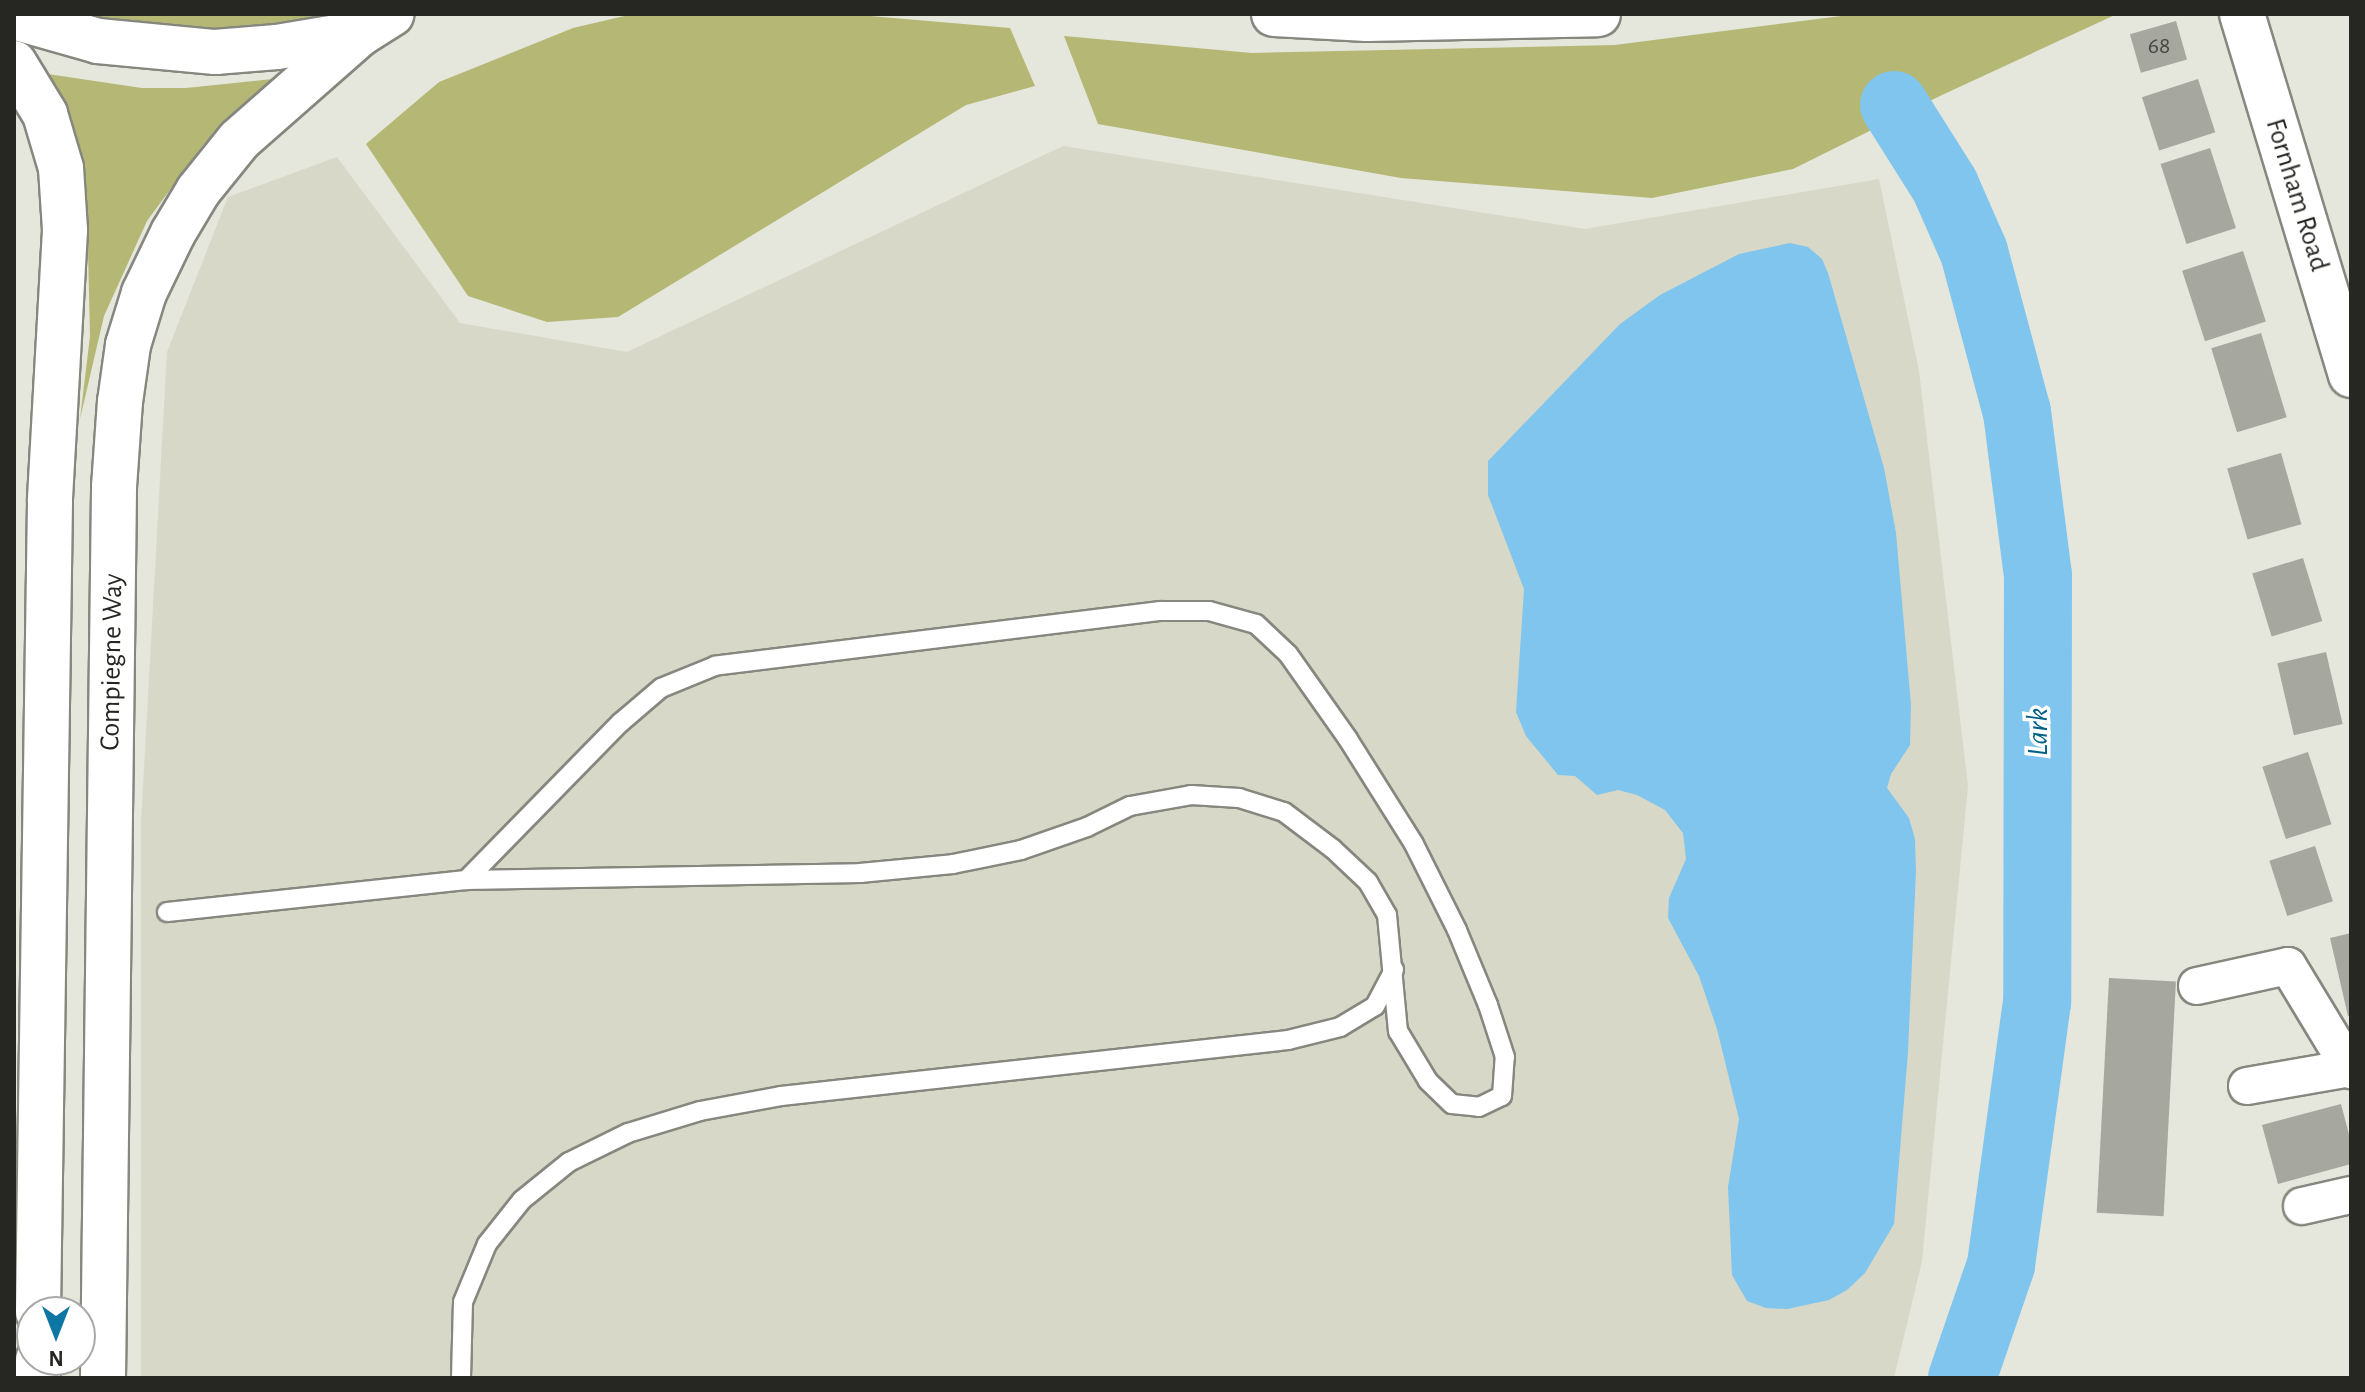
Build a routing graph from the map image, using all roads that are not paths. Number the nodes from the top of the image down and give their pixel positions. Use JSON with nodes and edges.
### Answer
{"nodes":[{"id":1,"x":1274,"y":14,"type":"edge"},
{"id":2,"x":1598,"y":14,"type":"edge"},
{"id":3,"x":2242,"y":14,"type":"edge"},
{"id":4,"x":14,"y":17,"type":"edge"},
{"id":5,"x":376,"y":23,"type":"edge"},
{"id":6,"x":14,"y":63,"type":"edge"},
{"id":7,"x":2351,"y":375,"type":"edge"},
{"id":8,"x":466,"y":880,"type":"junction"},
{"id":9,"x":167,"y":912,"type":"dead end"},
{"id":10,"x":1394,"y":970,"type":"junction"},
{"id":11,"x":2197,"y":986,"type":"dead end"},
{"id":12,"x":2351,"y":1069,"type":"edge"},
{"id":13,"x":2247,"y":1086,"type":"dead end"},
{"id":14,"x":2351,"y":1195,"type":"edge"},
{"id":15,"x":2302,"y":1206,"type":"dead end"},
{"id":16,"x":38,"y":1296,"type":"edge"},
{"id":17,"x":103,"y":1378,"type":"edge"},
{"id":18,"x":461,"y":1378,"type":"edge"}],
"edges":[{"from":1,"to":2,"type":"main road"},
{"from":3,"to":7,"type":"main road","name":"Fornham Road"},
{"from":4,"to":5,"type":"main road"},
{"from":5,"to":17,"type":"main road","name":"Compiegne Way"},
{"from":6,"to":16,"type":"main road"},
{"from":8,"to":9,"type":"lane"},
{"from":8,"to":10,"type":"lane"},
{"from":8,"to":10,"type":"lane"},
{"from":10,"to":18,"type":"lane"},
{"from":11,"to":12,"type":"street"},
{"from":12,"to":13,"type":"street"},
{"from":14,"to":15,"type":"street"}]}
